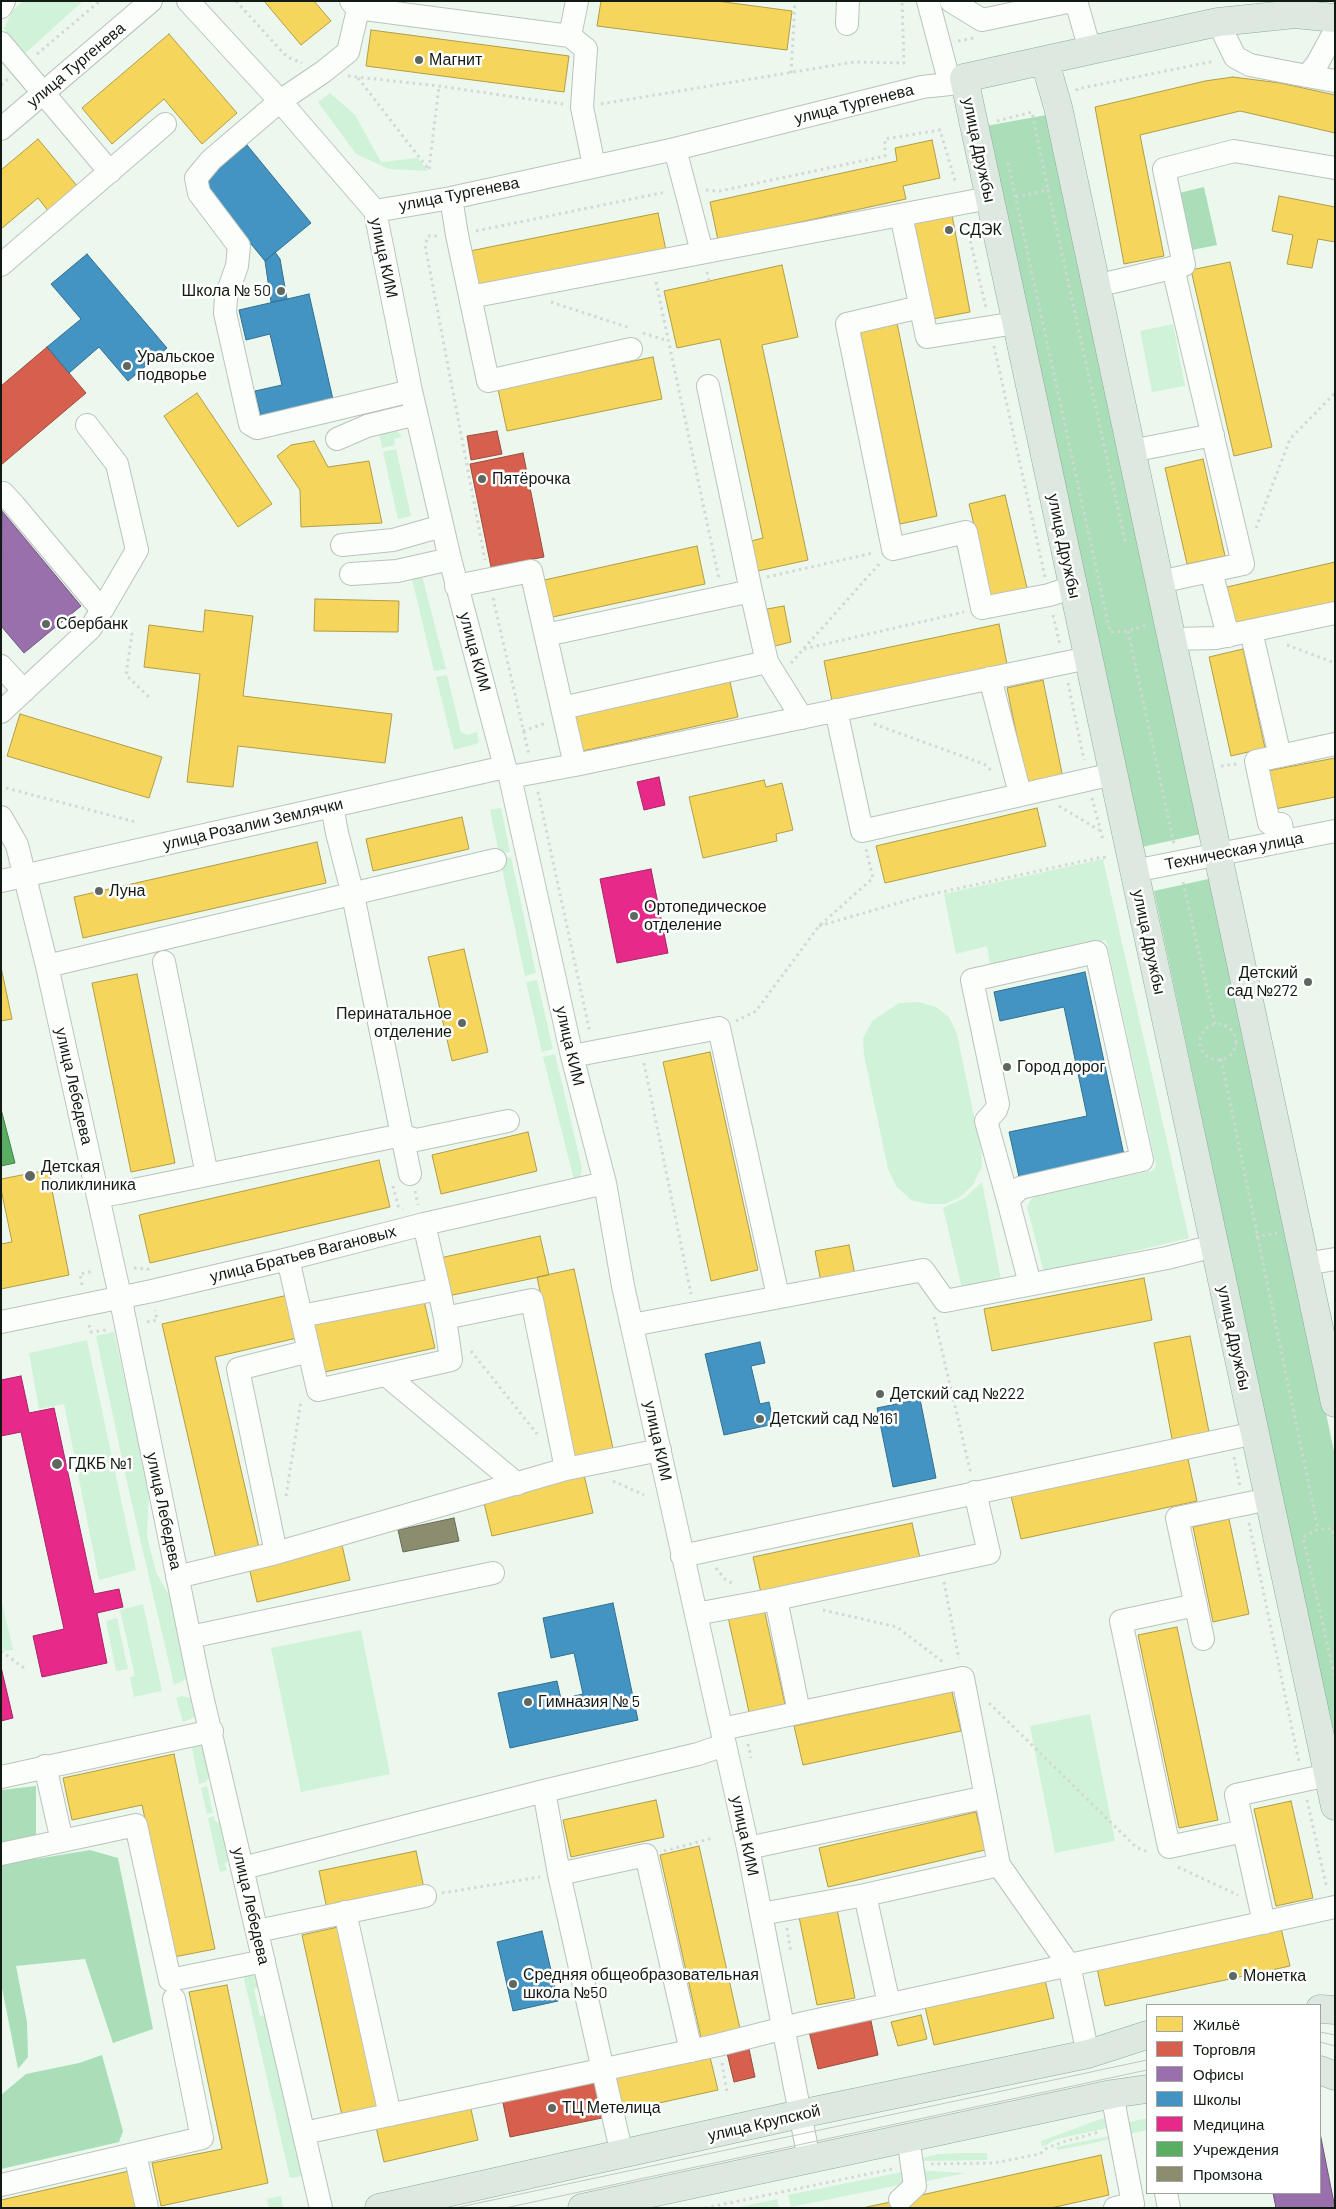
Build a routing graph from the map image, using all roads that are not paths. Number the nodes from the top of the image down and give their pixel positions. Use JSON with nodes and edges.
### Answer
{"nodes":[{"id":1,"x":4,"y":1,"type":"edge"},
{"id":2,"x":151,"y":1,"type":"edge"},
{"id":3,"x":188,"y":1,"type":"edge"},
{"id":4,"x":577,"y":1,"type":"edge"},
{"id":5,"x":848,"y":1,"type":"edge"},
{"id":6,"x":928,"y":1,"type":"edge"},
{"id":7,"x":951,"y":1,"type":"edge"},
{"id":8,"x":1074,"y":1,"type":"edge"},
{"id":9,"x":356,"y":4,"type":"edge"},
{"id":10,"x":1,"y":7,"type":"edge"},
{"id":11,"x":1335,"y":18,"type":"edge"},
{"id":12,"x":1218,"y":22,"type":"junction"},
{"id":13,"x":847,"y":24,"type":"dead end"},
{"id":14,"x":1335,"y":31,"type":"edge"},
{"id":15,"x":570,"y":36,"type":"junction"},
{"id":16,"x":1,"y":43,"type":"edge"},
{"id":17,"x":1090,"y":50,"type":"junction"},
{"id":18,"x":1046,"y":62,"type":"junction"},
{"id":19,"x":1307,"y":76,"type":"junction"},
{"id":20,"x":957,"y":81,"type":"junction"},
{"id":21,"x":1335,"y":81,"type":"edge"},
{"id":22,"x":43,"y":93,"type":"junction"},
{"id":23,"x":280,"y":101,"type":"junction"},
{"id":24,"x":165,"y":124,"type":"dead end"},
{"id":25,"x":1,"y":129,"type":"edge"},
{"id":26,"x":675,"y":149,"type":"junction"},
{"id":27,"x":594,"y":166,"type":"junction"},
{"id":28,"x":1335,"y":168,"type":"edge"},
{"id":29,"x":110,"y":172,"type":"junction"},
{"id":30,"x":1003,"y":197,"type":"junction"},
{"id":31,"x":451,"y":198,"type":"junction"},
{"id":32,"x":375,"y":211,"type":"junction"},
{"id":33,"x":901,"y":215,"type":"junction"},
{"id":34,"x":702,"y":252,"type":"junction"},
{"id":35,"x":1,"y":265,"type":"edge"},
{"id":36,"x":1173,"y":268,"type":"junction"},
{"id":37,"x":1096,"y":286,"type":"junction"},
{"id":38,"x":470,"y":297,"type":"junction"},
{"id":39,"x":920,"y":307,"type":"junction"},
{"id":40,"x":1016,"y":323,"type":"junction"},
{"id":41,"x":634,"y":337,"type":"road end"},
{"id":42,"x":708,"y":386,"type":"dead end"},
{"id":43,"x":411,"y":392,"type":"junction"},
{"id":44,"x":416,"y":414,"type":"junction"},
{"id":45,"x":87,"y":425,"type":"dead end"},
{"id":46,"x":1213,"y":435,"type":"junction"},
{"id":47,"x":337,"y":439,"type":"dead end"},
{"id":48,"x":1131,"y":451,"type":"junction"},
{"id":49,"x":1,"y":495,"type":"edge"},
{"id":50,"x":442,"y":526,"type":"junction"},
{"id":51,"x":342,"y":545,"type":"dead end"},
{"id":52,"x":450,"y":560,"type":"junction"},
{"id":53,"x":1211,"y":571,"type":"junction"},
{"id":54,"x":351,"y":574,"type":"dead end"},
{"id":55,"x":1159,"y":582,"type":"junction"},
{"id":56,"x":456,"y":586,"type":"junction"},
{"id":57,"x":750,"y":586,"type":"junction"},
{"id":58,"x":1073,"y":587,"type":"junction"},
{"id":59,"x":102,"y":610,"type":"junction"},
{"id":60,"x":1335,"y":613,"type":"edge"},
{"id":61,"x":1251,"y":631,"type":"junction"},
{"id":62,"x":546,"y":635,"type":"junction"},
{"id":63,"x":1228,"y":636,"type":"junction"},
{"id":64,"x":1171,"y":639,"type":"junction"},
{"id":65,"x":1088,"y":658,"type":"junction"},
{"id":66,"x":1,"y":666,"type":"edge"},
{"id":67,"x":772,"y":670,"type":"junction"},
{"id":68,"x":990,"y":678,"type":"junction"},
{"id":69,"x":24,"y":691,"type":"junction"},
{"id":70,"x":562,"y":708,"type":"junction"},
{"id":71,"x":836,"y":710,"type":"junction"},
{"id":72,"x":1,"y":712,"type":"edge"},
{"id":73,"x":802,"y":718,"type":"junction"},
{"id":74,"x":1335,"y":744,"type":"edge"},
{"id":75,"x":1280,"y":756,"type":"junction"},
{"id":76,"x":575,"y":765,"type":"junction"},
{"id":77,"x":508,"y":772,"type":"junction"},
{"id":78,"x":1113,"y":774,"type":"junction"},
{"id":79,"x":1020,"y":794,"type":"junction"},
{"id":80,"x":332,"y":806,"type":"junction"},
{"id":81,"x":1,"y":817,"type":"edge"},
{"id":82,"x":1335,"y":831,"type":"edge"},
{"id":83,"x":1284,"y":841,"type":"junction"},
{"id":84,"x":1218,"y":854,"type":"junction"},
{"id":85,"x":495,"y":860,"type":"dead end"},
{"id":86,"x":1134,"y":871,"type":"junction"},
{"id":87,"x":25,"y":874,"type":"junction"},
{"id":88,"x":1,"y":881,"type":"edge"},
{"id":89,"x":353,"y":895,"type":"junction"},
{"id":90,"x":164,"y":962,"type":"dead end"},
{"id":91,"x":47,"y":966,"type":"junction"},
{"id":92,"x":572,"y":1056,"type":"junction"},
{"id":93,"x":508,"y":1120,"type":"dead end"},
{"id":94,"x":402,"y":1135,"type":"junction"},
{"id":95,"x":410,"y":1174,"type":"road end"},
{"id":96,"x":206,"y":1175,"type":"junction"},
{"id":97,"x":605,"y":1183,"type":"junction"},
{"id":98,"x":99,"y":1196,"type":"junction"},
{"id":99,"x":1008,"y":1200,"type":"junction"},
{"id":100,"x":424,"y":1224,"type":"junction"},
{"id":101,"x":1214,"y":1246,"type":"junction"},
{"id":102,"x":1326,"y":1257,"type":"edge"},
{"id":103,"x":288,"y":1259,"type":"junction"},
{"id":104,"x":1030,"y":1284,"type":"junction"},
{"id":105,"x":439,"y":1289,"type":"junction"},
{"id":106,"x":120,"y":1296,"type":"junction"},
{"id":107,"x":778,"y":1296,"type":"junction"},
{"id":108,"x":301,"y":1316,"type":"junction"},
{"id":109,"x":445,"y":1318,"type":"junction"},
{"id":110,"x":1,"y":1322,"type":"edge"},
{"id":111,"x":632,"y":1325,"type":"junction"},
{"id":112,"x":309,"y":1351,"type":"junction"},
{"id":113,"x":386,"y":1375,"type":"junction"},
{"id":114,"x":1335,"y":1403,"type":"edge"},
{"id":115,"x":1254,"y":1433,"type":"junction"},
{"id":116,"x":660,"y":1450,"type":"junction"},
{"id":117,"x":566,"y":1470,"type":"junction"},
{"id":118,"x":517,"y":1484,"type":"junction"},
{"id":119,"x":975,"y":1492,"type":"junction"},
{"id":120,"x":1269,"y":1498,"type":"junction"},
{"id":121,"x":276,"y":1552,"type":"junction"},
{"id":122,"x":692,"y":1553,"type":"junction"},
{"id":123,"x":493,"y":1573,"type":"dead end"},
{"id":124,"x":177,"y":1577,"type":"junction"},
{"id":125,"x":769,"y":1601,"type":"junction"},
{"id":126,"x":1196,"y":1605,"type":"junction"},
{"id":127,"x":696,"y":1614,"type":"junction"},
{"id":128,"x":190,"y":1637,"type":"junction"},
{"id":129,"x":1203,"y":1639,"type":"dead end"},
{"id":130,"x":800,"y":1712,"type":"junction"},
{"id":131,"x":212,"y":1730,"type":"junction"},
{"id":132,"x":723,"y":1737,"type":"junction"},
{"id":133,"x":45,"y":1766,"type":"junction"},
{"id":134,"x":1328,"y":1775,"type":"junction"},
{"id":135,"x":1,"y":1777,"type":"edge"},
{"id":136,"x":544,"y":1791,"type":"junction"},
{"id":137,"x":986,"y":1797,"type":"junction"},
{"id":138,"x":1335,"y":1806,"type":"edge"},
{"id":139,"x":1244,"y":1831,"type":"junction"},
{"id":140,"x":62,"y":1841,"type":"junction"},
{"id":141,"x":748,"y":1848,"type":"junction"},
{"id":142,"x":1,"y":1854,"type":"edge"},
{"id":143,"x":999,"y":1865,"type":"junction"},
{"id":144,"x":243,"y":1868,"type":"junction"},
{"id":145,"x":559,"y":1874,"type":"junction"},
{"id":146,"x":864,"y":1895,"type":"junction"},
{"id":147,"x":425,"y":1896,"type":"road end"},
{"id":148,"x":1335,"y":1907,"type":"edge"},
{"id":149,"x":345,"y":1912,"type":"junction"},
{"id":150,"x":761,"y":1914,"type":"junction"},
{"id":151,"x":1264,"y":1923,"type":"junction"},
{"id":152,"x":257,"y":1931,"type":"junction"},
{"id":153,"x":264,"y":1961,"type":"junction"},
{"id":154,"x":1069,"y":1965,"type":"junction"},
{"id":155,"x":174,"y":1999,"type":"dead end"},
{"id":156,"x":889,"y":2004,"type":"junction"},
{"id":157,"x":1321,"y":2008,"type":"edge"},
{"id":158,"x":1335,"y":2010,"type":"edge"},
{"id":159,"x":784,"y":2029,"type":"junction"},
{"id":160,"x":1146,"y":2035,"type":"edge"},
{"id":161,"x":691,"y":2051,"type":"junction"},
{"id":162,"x":1088,"y":2054,"type":"junction"},
{"id":163,"x":604,"y":2070,"type":"junction"},
{"id":164,"x":1321,"y":2070,"type":"edge"},
{"id":165,"x":1335,"y":2076,"type":"edge"},
{"id":166,"x":1146,"y":2089,"type":"edge"},
{"id":167,"x":1112,"y":2094,"type":"junction"},
{"id":168,"x":800,"y":2114,"type":"junction"},
{"id":169,"x":390,"y":2115,"type":"junction"},
{"id":170,"x":304,"y":2133,"type":"junction"},
{"id":171,"x":908,"y":2138,"type":"junction"},
{"id":172,"x":135,"y":2154,"type":"junction"},
{"id":173,"x":622,"y":2155,"type":"junction"},
{"id":174,"x":809,"y":2159,"type":"junction"},
{"id":175,"x":1,"y":2185,"type":"edge"},
{"id":176,"x":1166,"y":2194,"type":"edge"},
{"id":177,"x":900,"y":2200,"type":"dead end"},
{"id":178,"x":637,"y":2202,"type":"edge"},
{"id":179,"x":147,"y":2208,"type":"edge"},
{"id":180,"x":322,"y":2208,"type":"edge"},
{"id":181,"x":379,"y":2208,"type":"edge"},
{"id":182,"x":582,"y":2208,"type":"edge"},
{"id":183,"x":1115,"y":2208,"type":"edge"},
{"id":184,"x":1169,"y":2208,"type":"edge"}],
"edges":[{"from":1,"to":10,"type":"street"},
{"from":2,"to":22,"type":"street","name":"улица Тургенева"},
{"from":3,"to":23,"type":"street","name":"улица КИМ"},
{"from":4,"to":15,"type":"street"},
{"from":5,"to":13,"type":"street"},
{"from":6,"to":20,"type":"street"},
{"from":7,"to":8,"type":"street"},
{"from":8,"to":17,"type":"street"},
{"from":9,"to":15,"type":"street"},
{"from":9,"to":23,"type":"street"},
{"from":11,"to":12,"type":"main road","name":"улица Тургенева"},
{"from":12,"to":17,"type":"main road","name":"улица Тургенева"},
{"from":12,"to":19,"type":"street"},
{"from":14,"to":19,"type":"street"},
{"from":15,"to":27,"type":"street"},
{"from":16,"to":22,"type":"street"},
{"from":17,"to":18,"type":"main road","name":"улица Тургенева"},
{"from":18,"to":20,"type":"main road","name":"улица Тургенева"},
{"from":18,"to":37,"type":"main road"},
{"from":19,"to":21,"type":"street"},
{"from":20,"to":26,"type":"street","name":"улица Тургенева"},
{"from":20,"to":30,"type":"main road","name":"улица Дружбы"},
{"from":22,"to":25,"type":"street","name":"улица Тургенева"},
{"from":22,"to":29,"type":"street"},
{"from":23,"to":32,"type":"street","name":"улица КИМ"},
{"from":23,"to":43,"type":"street"},
{"from":24,"to":29,"type":"street"},
{"from":26,"to":27,"type":"street","name":"улица Тургенева"},
{"from":26,"to":34,"type":"street"},
{"from":27,"to":31,"type":"street","name":"улица Тургенева"},
{"from":28,"to":36,"type":"street"},
{"from":29,"to":35,"type":"street"},
{"from":30,"to":33,"type":"street"},
{"from":30,"to":40,"type":"main road","name":"улица Дружбы"},
{"from":31,"to":32,"type":"street","name":"улица Тургенева"},
{"from":31,"to":38,"type":"street"},
{"from":32,"to":43,"type":"street","name":"улица КИМ"},
{"from":33,"to":34,"type":"street"},
{"from":33,"to":39,"type":"street"},
{"from":34,"to":38,"type":"street"},
{"from":36,"to":37,"type":"street"},
{"from":36,"to":46,"type":"street"},
{"from":37,"to":48,"type":"main road"},
{"from":38,"to":41,"type":"street"},
{"from":39,"to":40,"type":"street"},
{"from":39,"to":58,"type":"street"},
{"from":40,"to":58,"type":"main road","name":"улица Дружбы"},
{"from":42,"to":57,"type":"street"},
{"from":43,"to":44,"type":"street","name":"улица КИМ"},
{"from":44,"to":47,"type":"street"},
{"from":44,"to":50,"type":"street","name":"улица КИМ"},
{"from":45,"to":59,"type":"street"},
{"from":46,"to":48,"type":"street"},
{"from":46,"to":53,"type":"street"},
{"from":48,"to":55,"type":"main road"},
{"from":49,"to":59,"type":"street"},
{"from":50,"to":51,"type":"street"},
{"from":50,"to":52,"type":"street","name":"улица КИМ"},
{"from":52,"to":54,"type":"street"},
{"from":52,"to":56,"type":"street","name":"улица КИМ"},
{"from":53,"to":55,"type":"street"},
{"from":53,"to":63,"type":"street"},
{"from":55,"to":64,"type":"main road"},
{"from":56,"to":62,"type":"street"},
{"from":56,"to":77,"type":"street","name":"улица КИМ"},
{"from":57,"to":62,"type":"street"},
{"from":57,"to":67,"type":"street"},
{"from":58,"to":65,"type":"main road","name":"улица Дружбы"},
{"from":59,"to":69,"type":"street"},
{"from":60,"to":61,"type":"street"},
{"from":61,"to":63,"type":"street"},
{"from":61,"to":75,"type":"street"},
{"from":62,"to":70,"type":"street"},
{"from":63,"to":64,"type":"street"},
{"from":64,"to":84,"type":"main road"},
{"from":65,"to":68,"type":"street","name":"улица Розалии Землячки"},
{"from":65,"to":78,"type":"main road","name":"улица Дружбы"},
{"from":66,"to":69,"type":"street"},
{"from":67,"to":70,"type":"street"},
{"from":67,"to":73,"type":"street"},
{"from":68,"to":71,"type":"street","name":"улица Розалии Землячки"},
{"from":68,"to":79,"type":"street"},
{"from":69,"to":72,"type":"street"},
{"from":70,"to":76,"type":"street"},
{"from":71,"to":73,"type":"street","name":"улица Розалии Землячки"},
{"from":71,"to":79,"type":"street"},
{"from":73,"to":76,"type":"street","name":"улица Розалии Землячки"},
{"from":74,"to":75,"type":"street"},
{"from":75,"to":83,"type":"street"},
{"from":76,"to":77,"type":"street","name":"улица Розалии Землячки"},
{"from":77,"to":80,"type":"street","name":"улица Розалии Землячки"},
{"from":77,"to":92,"type":"street","name":"улица КИМ"},
{"from":78,"to":79,"type":"street"},
{"from":78,"to":86,"type":"main road","name":"улица Дружбы"},
{"from":80,"to":87,"type":"street","name":"улица Розалии Землячки"},
{"from":80,"to":89,"type":"street"},
{"from":81,"to":87,"type":"street","name":"улица Лебедева"},
{"from":82,"to":83,"type":"street","name":"Техническая улица"},
{"from":83,"to":84,"type":"street","name":"Техническая улица"},
{"from":84,"to":86,"type":"street","name":"Техническая улица"},
{"from":84,"to":102,"type":"main road"},
{"from":85,"to":89,"type":"street"},
{"from":86,"to":101,"type":"main road","name":"улица Дружбы"},
{"from":87,"to":88,"type":"street","name":"улица Розалии Землячки"},
{"from":87,"to":91,"type":"street","name":"улица Лебедева"},
{"from":89,"to":91,"type":"street"},
{"from":89,"to":94,"type":"street"},
{"from":90,"to":96,"type":"street"},
{"from":91,"to":98,"type":"street","name":"улица Лебедева"},
{"from":92,"to":97,"type":"street","name":"улица КИМ"},
{"from":92,"to":107,"type":"street"},
{"from":93,"to":94,"type":"street"},
{"from":94,"to":95,"type":"street"},
{"from":94,"to":96,"type":"street"},
{"from":96,"to":98,"type":"street"},
{"from":97,"to":100,"type":"street","name":"улица Братьев Вагановых"},
{"from":97,"to":111,"type":"street","name":"улица КИМ"},
{"from":98,"to":106,"type":"street","name":"улица Лебедева"},
{"from":99,"to":99,"type":"street"},
{"from":99,"to":104,"type":"street"},
{"from":100,"to":103,"type":"street","name":"улица Братьев Вагановых"},
{"from":100,"to":105,"type":"street"},
{"from":101,"to":104,"type":"street"},
{"from":101,"to":115,"type":"main road","name":"улица Дружбы"},
{"from":102,"to":114,"type":"main road"},
{"from":103,"to":106,"type":"street","name":"улица Братьев Вагановых"},
{"from":103,"to":108,"type":"street"},
{"from":104,"to":107,"type":"street"},
{"from":105,"to":108,"type":"street"},
{"from":105,"to":109,"type":"street"},
{"from":106,"to":110,"type":"street","name":"улица Братьев Вагановых"},
{"from":106,"to":124,"type":"street","name":"улица Лебедева"},
{"from":107,"to":111,"type":"street"},
{"from":108,"to":112,"type":"street"},
{"from":109,"to":113,"type":"street"},
{"from":109,"to":117,"type":"street"},
{"from":111,"to":116,"type":"street","name":"улица КИМ"},
{"from":112,"to":113,"type":"street"},
{"from":112,"to":121,"type":"street"},
{"from":113,"to":118,"type":"street"},
{"from":115,"to":119,"type":"street"},
{"from":115,"to":120,"type":"main road","name":"улица Дружбы"},
{"from":116,"to":117,"type":"street"},
{"from":116,"to":122,"type":"street","name":"улица КИМ"},
{"from":117,"to":118,"type":"street"},
{"from":118,"to":121,"type":"street"},
{"from":119,"to":122,"type":"street"},
{"from":119,"to":125,"type":"street"},
{"from":120,"to":126,"type":"street"},
{"from":120,"to":134,"type":"main road","name":"улица Дружбы"},
{"from":121,"to":124,"type":"street"},
{"from":122,"to":127,"type":"street","name":"улица КИМ"},
{"from":123,"to":128,"type":"street"},
{"from":124,"to":128,"type":"street","name":"улица Лебедева"},
{"from":125,"to":127,"type":"street"},
{"from":125,"to":130,"type":"street"},
{"from":126,"to":129,"type":"street"},
{"from":126,"to":139,"type":"street"},
{"from":127,"to":132,"type":"street","name":"улица КИМ"},
{"from":128,"to":131,"type":"street","name":"улица Лебедева"},
{"from":130,"to":132,"type":"street"},
{"from":130,"to":137,"type":"street"},
{"from":131,"to":133,"type":"street"},
{"from":131,"to":144,"type":"street","name":"улица Лебедева"},
{"from":132,"to":136,"type":"street"},
{"from":132,"to":141,"type":"street","name":"улица КИМ"},
{"from":133,"to":135,"type":"street"},
{"from":133,"to":140,"type":"street"},
{"from":134,"to":138,"type":"main road","name":"улица Дружбы"},
{"from":134,"to":139,"type":"street"},
{"from":136,"to":144,"type":"street"},
{"from":136,"to":145,"type":"street"},
{"from":137,"to":141,"type":"street"},
{"from":137,"to":143,"type":"street"},
{"from":139,"to":151,"type":"street"},
{"from":140,"to":142,"type":"street"},
{"from":140,"to":153,"type":"street"},
{"from":141,"to":150,"type":"street","name":"улица КИМ"},
{"from":143,"to":146,"type":"street"},
{"from":143,"to":154,"type":"street"},
{"from":144,"to":152,"type":"street","name":"улица Лебедева"},
{"from":145,"to":161,"type":"street"},
{"from":145,"to":163,"type":"street"},
{"from":146,"to":150,"type":"street"},
{"from":146,"to":156,"type":"street"},
{"from":147,"to":149,"type":"street"},
{"from":148,"to":151,"type":"street"},
{"from":149,"to":152,"type":"street"},
{"from":149,"to":169,"type":"street"},
{"from":150,"to":159,"type":"street","name":"улица КИМ"},
{"from":151,"to":154,"type":"street"},
{"from":152,"to":153,"type":"street","name":"улица Лебедева"},
{"from":153,"to":170,"type":"street","name":"улица Лебедева"},
{"from":154,"to":156,"type":"street"},
{"from":154,"to":162,"type":"street"},
{"from":155,"to":172,"type":"street"},
{"from":156,"to":159,"type":"street"},
{"from":157,"to":158,"type":"main road"},
{"from":159,"to":161,"type":"street"},
{"from":159,"to":168,"type":"street","name":"улица КИМ"},
{"from":160,"to":162,"type":"main road","name":"улица Крупской"},
{"from":161,"to":163,"type":"street"},
{"from":162,"to":168,"type":"main road","name":"улица Крупской"},
{"from":163,"to":169,"type":"street"},
{"from":163,"to":173,"type":"street"},
{"from":164,"to":165,"type":"main road"},
{"from":166,"to":167,"type":"main road"},
{"from":167,"to":171,"type":"main road"},
{"from":167,"to":183,"type":"street"},
{"from":168,"to":173,"type":"main road","name":"улица Крупской"},
{"from":168,"to":174,"type":"street","name":"улица КИМ"},
{"from":169,"to":170,"type":"street"},
{"from":170,"to":180,"type":"street","name":"улица Лебедева"},
{"from":171,"to":174,"type":"main road"},
{"from":171,"to":177,"type":"street"},
{"from":172,"to":175,"type":"street"},
{"from":172,"to":179,"type":"street"},
{"from":173,"to":181,"type":"main road","name":"улица Крупской"},
{"from":174,"to":178,"type":"main road"},
{"from":176,"to":184,"type":"street"},
{"from":178,"to":182,"type":"main road"}]}
